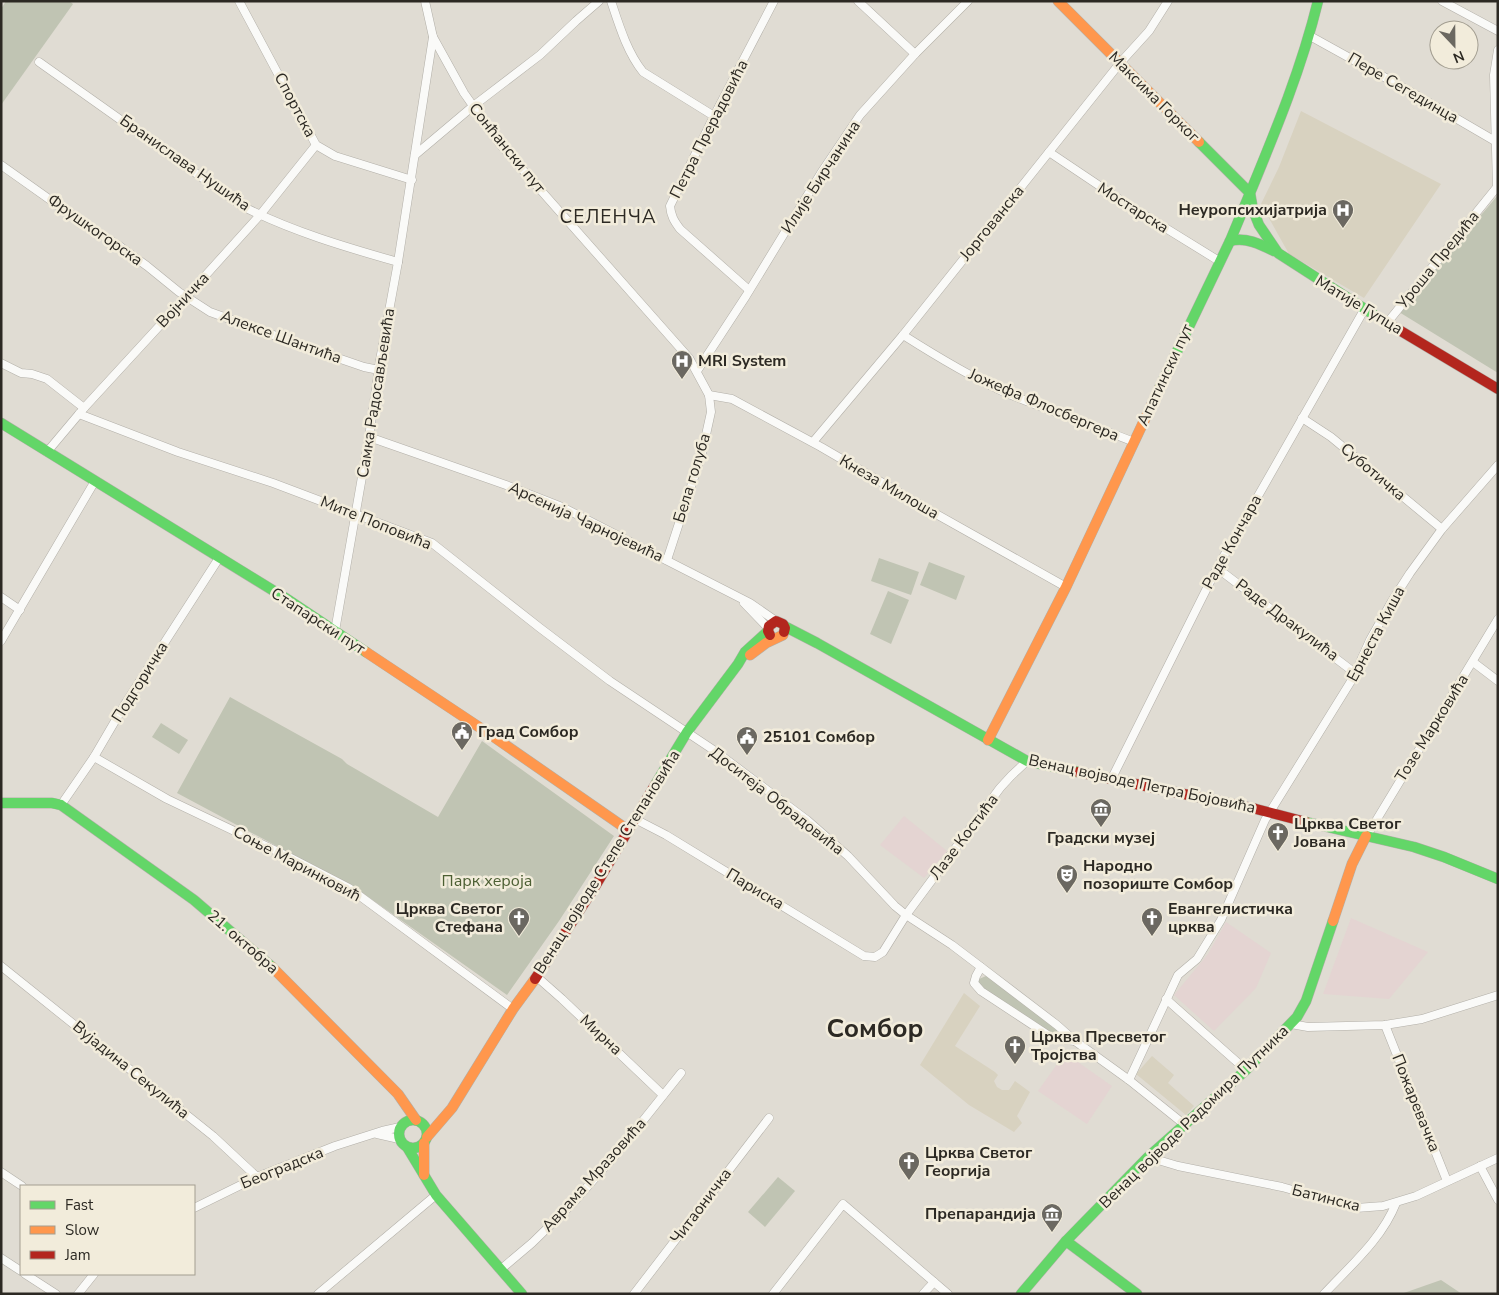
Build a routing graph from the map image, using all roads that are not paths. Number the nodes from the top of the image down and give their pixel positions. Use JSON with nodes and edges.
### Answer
{"nodes":[{"id":1,"x":239,"y":1,"type":"edge"},
{"id":2,"x":425,"y":1,"type":"edge"},
{"id":3,"x":599,"y":1,"type":"edge"},
{"id":4,"x":611,"y":1,"type":"edge"},
{"id":5,"x":774,"y":1,"type":"edge"},
{"id":6,"x":858,"y":1,"type":"edge"},
{"id":7,"x":968,"y":1,"type":"edge"},
{"id":8,"x":1058,"y":1,"type":"edge"},
{"id":9,"x":1168,"y":1,"type":"edge"},
{"id":10,"x":1318,"y":1,"type":"edge"},
{"id":11,"x":1442,"y":1,"type":"edge"},
{"id":12,"x":1498,"y":31,"type":"edge"},
{"id":13,"x":433,"y":36,"type":"junction"},
{"id":14,"x":1310,"y":36,"type":"junction"},
{"id":15,"x":1498,"y":50,"type":"edge"},
{"id":16,"x":914,"y":54,"type":"junction"},
{"id":17,"x":39,"y":62,"type":"dead end"},
{"id":18,"x":1120,"y":63,"type":"junction"},
{"id":19,"x":472,"y":107,"type":"junction"},
{"id":20,"x":714,"y":116,"type":"junction"},
{"id":21,"x":1495,"y":141,"type":"junction"},
{"id":22,"x":316,"y":145,"type":"junction"},
{"id":23,"x":1049,"y":152,"type":"junction"},
{"id":24,"x":415,"y":155,"type":"junction"},
{"id":25,"x":1,"y":165,"type":"edge"},
{"id":26,"x":412,"y":180,"type":"junction"},
{"id":27,"x":1250,"y":193,"type":"junction"},
{"id":28,"x":260,"y":215,"type":"junction"},
{"id":29,"x":1230,"y":241,"type":"junction"},
{"id":30,"x":1278,"y":253,"type":"junction"},
{"id":31,"x":1219,"y":261,"type":"junction"},
{"id":32,"x":398,"y":262,"type":"junction"},
{"id":33,"x":749,"y":290,"type":"junction"},
{"id":34,"x":186,"y":297,"type":"junction"},
{"id":35,"x":1364,"y":310,"type":"junction"},
{"id":36,"x":1387,"y":323,"type":"junction"},
{"id":37,"x":904,"y":335,"type":"junction"},
{"id":38,"x":1,"y":363,"type":"edge"},
{"id":39,"x":379,"y":370,"type":"junction"},
{"id":40,"x":697,"y":371,"type":"junction"},
{"id":41,"x":1498,"y":390,"type":"edge"},
{"id":42,"x":709,"y":395,"type":"junction"},
{"id":43,"x":81,"y":411,"type":"junction"},
{"id":44,"x":1302,"y":418,"type":"junction"},
{"id":45,"x":1,"y":423,"type":"edge"},
{"id":46,"x":368,"y":437,"type":"junction"},
{"id":47,"x":813,"y":442,"type":"junction"},
{"id":48,"x":1134,"y":442,"type":"junction"},
{"id":49,"x":47,"y":452,"type":"junction"},
{"id":50,"x":1498,"y":465,"type":"edge"},
{"id":51,"x":95,"y":481,"type":"junction"},
{"id":52,"x":355,"y":515,"type":"junction"},
{"id":53,"x":1442,"y":529,"type":"junction"},
{"id":54,"x":218,"y":558,"type":"junction"},
{"id":55,"x":667,"y":560,"type":"junction"},
{"id":56,"x":1217,"y":568,"type":"junction"},
{"id":57,"x":1066,"y":587,"type":"junction"},
{"id":58,"x":1,"y":596,"type":"edge"},
{"id":59,"x":20,"y":610,"type":"junction"},
{"id":60,"x":1498,"y":619,"type":"edge"},
{"id":61,"x":776,"y":630,"type":"junction"},
{"id":62,"x":335,"y":631,"type":"junction"},
{"id":63,"x":1,"y":641,"type":"edge"},
{"id":64,"x":1473,"y":662,"type":"junction"},
{"id":65,"x":1355,"y":674,"type":"junction"},
{"id":66,"x":1498,"y":681,"type":"edge"},
{"id":67,"x":687,"y":732,"type":"junction"},
{"id":68,"x":988,"y":740,"type":"junction"},
{"id":69,"x":94,"y":757,"type":"junction"},
{"id":70,"x":1027,"y":761,"type":"junction"},
{"id":71,"x":1111,"y":780,"type":"junction"},
{"id":72,"x":1,"y":803,"type":"edge"},
{"id":73,"x":62,"y":805,"type":"junction"},
{"id":74,"x":1269,"y":813,"type":"junction"},
{"id":75,"x":634,"y":819,"type":"junction"},
{"id":76,"x":628,"y":830,"type":"junction"},
{"id":77,"x":1366,"y":836,"type":"junction"},
{"id":78,"x":1498,"y":879,"type":"edge"},
{"id":79,"x":906,"y":915,"type":"junction"},
{"id":80,"x":875,"y":957,"type":"joint"},
{"id":81,"x":1,"y":966,"type":"edge"},
{"id":82,"x":981,"y":967,"type":"junction"},
{"id":83,"x":537,"y":977,"type":"junction"},
{"id":84,"x":1498,"y":995,"type":"edge"},
{"id":85,"x":1166,"y":999,"type":"junction"},
{"id":86,"x":513,"y":1009,"type":"junction"},
{"id":87,"x":1291,"y":1024,"type":"junction"},
{"id":88,"x":1384,"y":1025,"type":"junction"},
{"id":89,"x":1075,"y":1041,"type":"junction"},
{"id":90,"x":1246,"y":1070,"type":"junction"},
{"id":91,"x":681,"y":1073,"type":"dead end"},
{"id":92,"x":1130,"y":1080,"type":"junction"},
{"id":93,"x":663,"y":1095,"type":"junction"},
{"id":94,"x":404,"y":1102,"type":"junction"},
{"id":95,"x":769,"y":1118,"type":"dead end"},
{"id":96,"x":442,"y":1119,"type":"junction"},
{"id":97,"x":417,"y":1120,"type":"junction"},
{"id":98,"x":1185,"y":1124,"type":"junction"},
{"id":99,"x":401,"y":1126,"type":"junction"},
{"id":100,"x":372,"y":1134,"type":"junction"},
{"id":101,"x":399,"y":1139,"type":"junction"},
{"id":102,"x":425,"y":1140,"type":"junction"},
{"id":103,"x":407,"y":1147,"type":"junction"},
{"id":104,"x":1148,"y":1157,"type":"junction"},
{"id":105,"x":1498,"y":1158,"type":"edge"},
{"id":106,"x":1480,"y":1166,"type":"junction"},
{"id":107,"x":1,"y":1172,"type":"edge"},
{"id":108,"x":424,"y":1175,"type":"junction"},
{"id":109,"x":257,"y":1177,"type":"junction"},
{"id":110,"x":1447,"y":1181,"type":"junction"},
{"id":111,"x":20,"y":1185,"type":"edge"},
{"id":112,"x":436,"y":1195,"type":"junction"},
{"id":113,"x":1498,"y":1200,"type":"edge"},
{"id":114,"x":1396,"y":1203,"type":"junction"},
{"id":115,"x":195,"y":1208,"type":"edge"},
{"id":116,"x":1066,"y":1241,"type":"junction"},
{"id":117,"x":1,"y":1258,"type":"edge"},
{"id":118,"x":20,"y":1270,"type":"edge"},
{"id":119,"x":500,"y":1270,"type":"junction"},
{"id":120,"x":27,"y":1275,"type":"edge"},
{"id":121,"x":93,"y":1275,"type":"edge"},
{"id":122,"x":934,"y":1282,"type":"junction"},
{"id":123,"x":56,"y":1294,"type":"edge"},
{"id":124,"x":78,"y":1294,"type":"edge"},
{"id":125,"x":318,"y":1294,"type":"edge"},
{"id":126,"x":522,"y":1294,"type":"edge"},
{"id":127,"x":634,"y":1294,"type":"edge"},
{"id":128,"x":773,"y":1294,"type":"edge"},
{"id":129,"x":923,"y":1294,"type":"edge"},
{"id":130,"x":948,"y":1294,"type":"edge"},
{"id":131,"x":1021,"y":1294,"type":"edge"},
{"id":132,"x":1137,"y":1294,"type":"edge"},
{"id":133,"x":1324,"y":1294,"type":"edge"}],
"edges":[{"from":1,"to":22,"type":"street","name":"Спортска"},
{"from":2,"to":13,"type":"street","name":"Сонћански пут"},
{"from":3,"to":19,"type":"street"},
{"from":4,"to":20,"type":"street"},
{"from":5,"to":20,"type":"street","name":"Петра Прерадовића"},
{"from":6,"to":16,"type":"street"},
{"from":7,"to":16,"type":"street","name":"Илије Бирчанина"},
{"from":8,"to":18,"type":"main road","name":"Максима Горког"},
{"from":9,"to":18,"type":"street","name":"Јоргованска"},
{"from":10,"to":14,"type":"main road","name":"Апатински пут"},
{"from":11,"to":12,"type":"street"},
{"from":13,"to":19,"type":"street","name":"Сонћански пут"},
{"from":13,"to":24,"type":"street","name":"Самка Радосављевића"},
{"from":14,"to":21,"type":"street","name":"Пере Сегединца"},
{"from":14,"to":27,"type":"main road","name":"Апатински пут"},
{"from":15,"to":21,"type":"street","name":"Уроша Предића"},
{"from":16,"to":33,"type":"street","name":"Илије Бирчанина"},
{"from":17,"to":28,"type":"street","name":"Бранислава Нушића"},
{"from":18,"to":23,"type":"street","name":"Јоргованска"},
{"from":18,"to":27,"type":"main road","name":"Максима Горког"},
{"from":19,"to":24,"type":"street"},
{"from":19,"to":40,"type":"street","name":"Сонћански пут"},
{"from":20,"to":33,"type":"street","name":"Петра Прерадовића"},
{"from":21,"to":36,"type":"street","name":"Уроша Предића"},
{"from":22,"to":26,"type":"street","name":"Спортска"},
{"from":22,"to":28,"type":"street","name":"Војничка"},
{"from":23,"to":31,"type":"street","name":"Мостарска"},
{"from":23,"to":37,"type":"street","name":"Јоргованска"},
{"from":24,"to":26,"type":"street","name":"Самка Радосављевића"},
{"from":25,"to":34,"type":"street","name":"Фрушкогорска"},
{"from":26,"to":32,"type":"street","name":"Самка Радосављевића"},
{"from":27,"to":29,"type":"main road","name":"Апатински пут"},
{"from":27,"to":30,"type":"main road","name":"Матије Гупца"},
{"from":28,"to":32,"type":"street","name":"Бранислава Нушића"},
{"from":28,"to":34,"type":"street","name":"Војничка"},
{"from":29,"to":30,"type":"main road"},
{"from":29,"to":31,"type":"main road","name":"Апатински пут"},
{"from":30,"to":35,"type":"main road","name":"Матије Гупца"},
{"from":31,"to":48,"type":"main road","name":"Апатински пут"},
{"from":32,"to":39,"type":"street","name":"Самка Радосављевића"},
{"from":33,"to":40,"type":"street","name":"Илије Бирчанина"},
{"from":34,"to":39,"type":"street","name":"Алексе Шантића"},
{"from":34,"to":43,"type":"street","name":"Војничка"},
{"from":35,"to":36,"type":"main road","name":"Матије Гупца"},
{"from":35,"to":44,"type":"street","name":"Раде Кончара"},
{"from":36,"to":41,"type":"main road","name":"Матије Гупца"},
{"from":37,"to":47,"type":"street","name":"Јоргованска"},
{"from":37,"to":48,"type":"street","name":"Јожефа Флосбергера"},
{"from":38,"to":43,"type":"street","name":"Мите Поповића"},
{"from":39,"to":46,"type":"street","name":"Самка Радосављевића"},
{"from":40,"to":42,"type":"street","name":"Сонћански пут"},
{"from":42,"to":47,"type":"street","name":"Кнеза Милоша"},
{"from":42,"to":55,"type":"street","name":"Бела голуба"},
{"from":43,"to":49,"type":"street","name":"Војничка"},
{"from":43,"to":52,"type":"street","name":"Мите Поповића"},
{"from":44,"to":53,"type":"street","name":"Суботичка"},
{"from":44,"to":56,"type":"street","name":"Раде Кончара"},
{"from":45,"to":49,"type":"main road","name":"Стапарски пут"},
{"from":46,"to":52,"type":"street","name":"Самка Радосављевића"},
{"from":46,"to":55,"type":"street","name":"Арсенија Чарнојевића"},
{"from":47,"to":57,"type":"street","name":"Кнеза Милоша"},
{"from":48,"to":57,"type":"main road","name":"Апатински пут"},
{"from":49,"to":51,"type":"main road","name":"Стапарски пут"},
{"from":50,"to":53,"type":"street","name":"Ернеста Киша"},
{"from":51,"to":54,"type":"main road","name":"Стапарски пут"},
{"from":51,"to":59,"type":"street"},
{"from":52,"to":62,"type":"street","name":"Самка Радосављевића"},
{"from":52,"to":67,"type":"street","name":"Мите Поповића"},
{"from":53,"to":65,"type":"street","name":"Ернеста Киша"},
{"from":54,"to":62,"type":"main road","name":"Стапарски пут"},
{"from":54,"to":69,"type":"street","name":"Подгоричка"},
{"from":55,"to":61,"type":"street","name":"Арсенија Чарнојевића"},
{"from":56,"to":65,"type":"street","name":"Раде Дракулића"},
{"from":56,"to":71,"type":"street","name":"Раде Кончара"},
{"from":57,"to":68,"type":"main road","name":"Апатински пут"},
{"from":58,"to":59,"type":"street"},
{"from":59,"to":63,"type":"street"},
{"from":60,"to":64,"type":"street","name":"Тозе Марковића"},
{"from":61,"to":67,"type":"main road","name":"Венац војводе Степе Степановића"},
{"from":61,"to":68,"type":"main road","name":"Венац војводе Петра Бојовића"},
{"from":62,"to":76,"type":"main road","name":"Стапарски пут"},
{"from":64,"to":66,"type":"street"},
{"from":64,"to":77,"type":"street","name":"Тозе Марковића"},
{"from":65,"to":74,"type":"street","name":"Ернеста Киша"},
{"from":67,"to":75,"type":"main road","name":"Венац војводе Степе Степановића"},
{"from":67,"to":79,"type":"street","name":"Доситеја Обрадовића"},
{"from":68,"to":70,"type":"main road","name":"Венац војводе Петра Бојовића"},
{"from":69,"to":73,"type":"street","name":"Подгоричка"},
{"from":69,"to":86,"type":"street","name":"Соње Маринковић"},
{"from":70,"to":71,"type":"main road","name":"Венац војводе Петра Бојовића"},
{"from":70,"to":79,"type":"street","name":"Лазе Костића"},
{"from":71,"to":74,"type":"main road","name":"Венац војводе Петра Бојовића"},
{"from":72,"to":73,"type":"main road"},
{"from":73,"to":94,"type":"main road","name":"21. октобра"},
{"from":74,"to":77,"type":"main road","name":"Венац војводе Петра Бојовића"},
{"from":74,"to":85,"type":"street","name":"Ернеста Киша"},
{"from":75,"to":76,"type":"main road","name":"Венац војводе Степе Степановића"},
{"from":75,"to":80,"type":"street","name":"Париска"},
{"from":76,"to":83,"type":"main road","name":"Венац војводе Степе Степановића"},
{"from":77,"to":78,"type":"main road","name":"Венац војводе Петра Бојовића"},
{"from":77,"to":87,"type":"main road","name":"Венац војводе Радомира Путника"},
{"from":79,"to":80,"type":"street","name":"Лазе Костића"},
{"from":79,"to":82,"type":"street","name":"Доситеја Обрадовића"},
{"from":81,"to":109,"type":"street","name":"Вујадина Секулића"},
{"from":82,"to":89,"type":"street","name":"Доситеја Обрадовића"},
{"from":82,"to":89,"type":"street"},
{"from":83,"to":86,"type":"main road","name":"Венац војводе Степе Степановића"},
{"from":83,"to":93,"type":"street","name":"Мирна"},
{"from":84,"to":88,"type":"street"},
{"from":85,"to":90,"type":"street"},
{"from":85,"to":92,"type":"street","name":"Ернеста Киша"},
{"from":86,"to":96,"type":"main road","name":"Венац војводе Степе Степановића"},
{"from":87,"to":88,"type":"street"},
{"from":87,"to":90,"type":"main road","name":"Венац војводе Радомира Путника"},
{"from":88,"to":110,"type":"street","name":"Пожаревачка"},
{"from":89,"to":92,"type":"street","name":"Доситеја Обрадовића"},
{"from":90,"to":98,"type":"main road","name":"Венац војводе Радомира Путника"},
{"from":91,"to":93,"type":"street","name":"Аврама Мразовића"},
{"from":92,"to":98,"type":"street","name":"Доситеја Обрадовића"},
{"from":93,"to":119,"type":"street","name":"Аврама Мразовића"},
{"from":94,"to":97,"type":"main road","name":"21. октобра"},
{"from":94,"to":99,"type":"main road"},
{"from":95,"to":127,"type":"street","name":"Читаоничка"},
{"from":96,"to":97,"type":"main road"},
{"from":96,"to":102,"type":"main road","name":"Венац војводе Степе Степановића"},
{"from":97,"to":99,"type":"main road"},
{"from":97,"to":102,"type":"main road"},
{"from":98,"to":104,"type":"main road","name":"Венац војводе Радомира Путника"},
{"from":99,"to":100,"type":"street","name":"Београдска"},
{"from":99,"to":101,"type":"main road"},
{"from":100,"to":101,"type":"street","name":"Београдска"},
{"from":100,"to":109,"type":"street","name":"Београдска"},
{"from":101,"to":103,"type":"main road"},
{"from":102,"to":103,"type":"main road"},
{"from":102,"to":108,"type":"main road"},
{"from":103,"to":108,"type":"main road"},
{"from":104,"to":114,"type":"street","name":"Батинска"},
{"from":104,"to":116,"type":"main road","name":"Венац војводе Радомира Путника"},
{"from":105,"to":106,"type":"street","name":"Батинска"},
{"from":106,"to":110,"type":"street","name":"Батинска"},
{"from":106,"to":113,"type":"street"},
{"from":107,"to":111,"type":"street"},
{"from":108,"to":112,"type":"main road"},
{"from":109,"to":115,"type":"street","name":"Београдска"},
{"from":110,"to":114,"type":"street","name":"Батинска"},
{"from":112,"to":119,"type":"main road"},
{"from":112,"to":125,"type":"street"},
{"from":114,"to":133,"type":"street"},
{"from":116,"to":131,"type":"main road","name":"Венац војводе Радомира Путника"},
{"from":116,"to":132,"type":"main road"},
{"from":117,"to":118,"type":"street"},
{"from":119,"to":126,"type":"main road"},
{"from":120,"to":123,"type":"street"},
{"from":121,"to":124,"type":"street"},
{"from":122,"to":128,"type":"street"},
{"from":122,"to":129,"type":"street"},
{"from":122,"to":130,"type":"street"}]}
